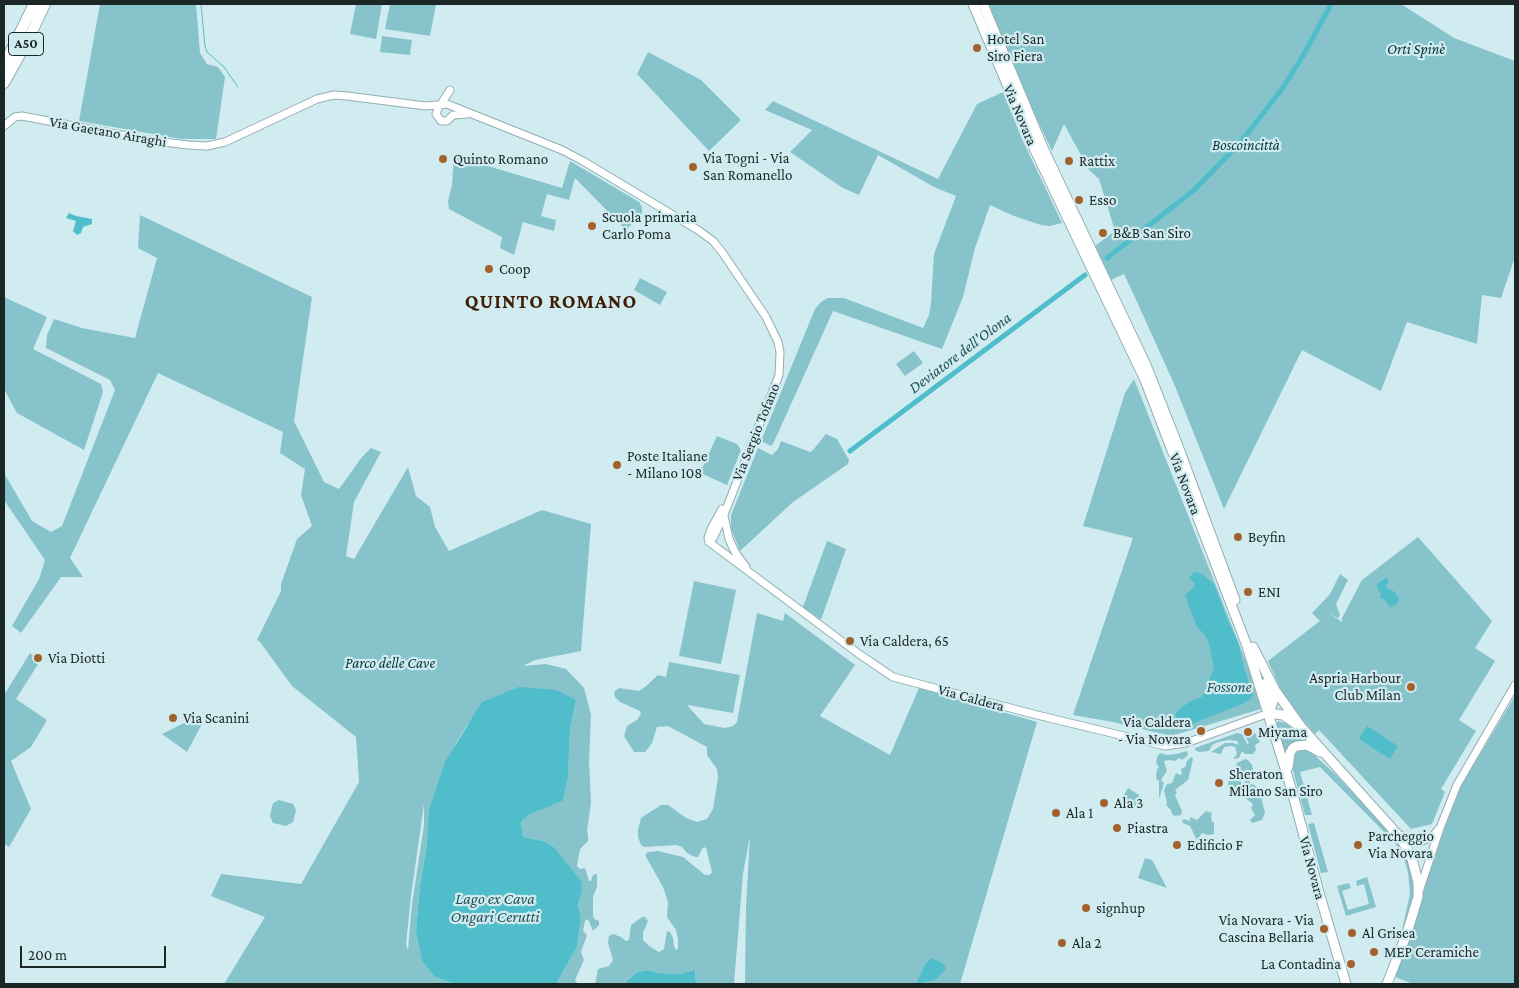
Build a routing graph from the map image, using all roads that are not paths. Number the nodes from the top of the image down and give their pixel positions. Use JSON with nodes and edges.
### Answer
{"nodes":[{"id":1,"x":34,"y":4,"type":"edge"},
{"id":2,"x":45,"y":4,"type":"edge"},
{"id":3,"x":973,"y":4,"type":"edge"},
{"id":4,"x":983,"y":4,"type":"edge"},
{"id":5,"x":4,"y":65,"type":"edge"},
{"id":6,"x":4,"y":82,"type":"edge"},
{"id":7,"x":440,"y":105,"type":"junction"},
{"id":8,"x":426,"y":106,"type":"junction"},
{"id":9,"x":450,"y":106,"type":"junction"},
{"id":10,"x":470,"y":113,"type":"junction"},
{"id":11,"x":436,"y":114,"type":"junction"},
{"id":12,"x":453,"y":115,"type":"junction"},
{"id":13,"x":4,"y":126,"type":"edge"},
{"id":14,"x":729,"y":497,"type":"junction"},
{"id":15,"x":724,"y":513,"type":"junction"},
{"id":16,"x":708,"y":542,"type":"junction"},
{"id":17,"x":752,"y":575,"type":"junction"},
{"id":18,"x":1257,"y":657,"type":"junction"},
{"id":19,"x":1515,"y":685,"type":"edge"},
{"id":20,"x":1269,"y":713,"type":"junction"},
{"id":21,"x":1302,"y":728,"type":"junction"},
{"id":22,"x":1326,"y":756,"type":"junction"},
{"id":23,"x":1292,"y":791,"type":"junction"},
{"id":24,"x":1440,"y":828,"type":"junction"},
{"id":25,"x":1397,"y":834,"type":"junction"},
{"id":26,"x":1418,"y":897,"type":"junction"},
{"id":27,"x":1346,"y":984,"type":"edge"},
{"id":28,"x":1387,"y":984,"type":"edge"}],
"edges":[{"from":1,"to":5,"type":"highway","number":"A50"},
{"from":2,"to":6,"type":"highway","number":"A50"},
{"from":3,"to":20,"type":"main road","name":"Via Novara"},
{"from":4,"to":18,"type":"main road","name":"Via Novara"},
{"from":7,"to":8,"type":"street"},
{"from":7,"to":9,"type":"street"},
{"from":7,"to":9,"type":"street"},
{"from":7,"to":11,"type":"street"},
{"from":8,"to":11,"type":"street"},
{"from":8,"to":13,"type":"street","name":"Via Gaetano Airaghi"},
{"from":9,"to":10,"type":"street","name":"Via Sergio Tofano"},
{"from":9,"to":12,"type":"street"},
{"from":10,"to":12,"type":"street"},
{"from":10,"to":14,"type":"street","name":"Via Sergio Tofano"},
{"from":11,"to":12,"type":"street"},
{"from":14,"to":15,"type":"street","name":"Via Sergio Tofano"},
{"from":14,"to":16,"type":"street","name":"Via Sergio Tofano"},
{"from":15,"to":16,"type":"street","name":"Via Sergio Tofano"},
{"from":15,"to":17,"type":"street","name":"Via Sergio Tofano"},
{"from":16,"to":17,"type":"street","name":"Via Caldera"},
{"from":17,"to":20,"type":"street","name":"Via Caldera"},
{"from":18,"to":20,"type":"main road"},
{"from":18,"to":21,"type":"main road","name":"Via Novara"},
{"from":19,"to":24,"type":"street"},
{"from":20,"to":21,"type":"main road"},
{"from":20,"to":23,"type":"main road","name":"Via Novara"},
{"from":21,"to":22,"type":"main road"},
{"from":22,"to":23,"type":"main road"},
{"from":22,"to":25,"type":"main road"},
{"from":23,"to":27,"type":"main road","name":"Via Novara"},
{"from":24,"to":25,"type":"street"},
{"from":24,"to":26,"type":"street"},
{"from":25,"to":26,"type":"main road"},
{"from":26,"to":28,"type":"main road"}]}
